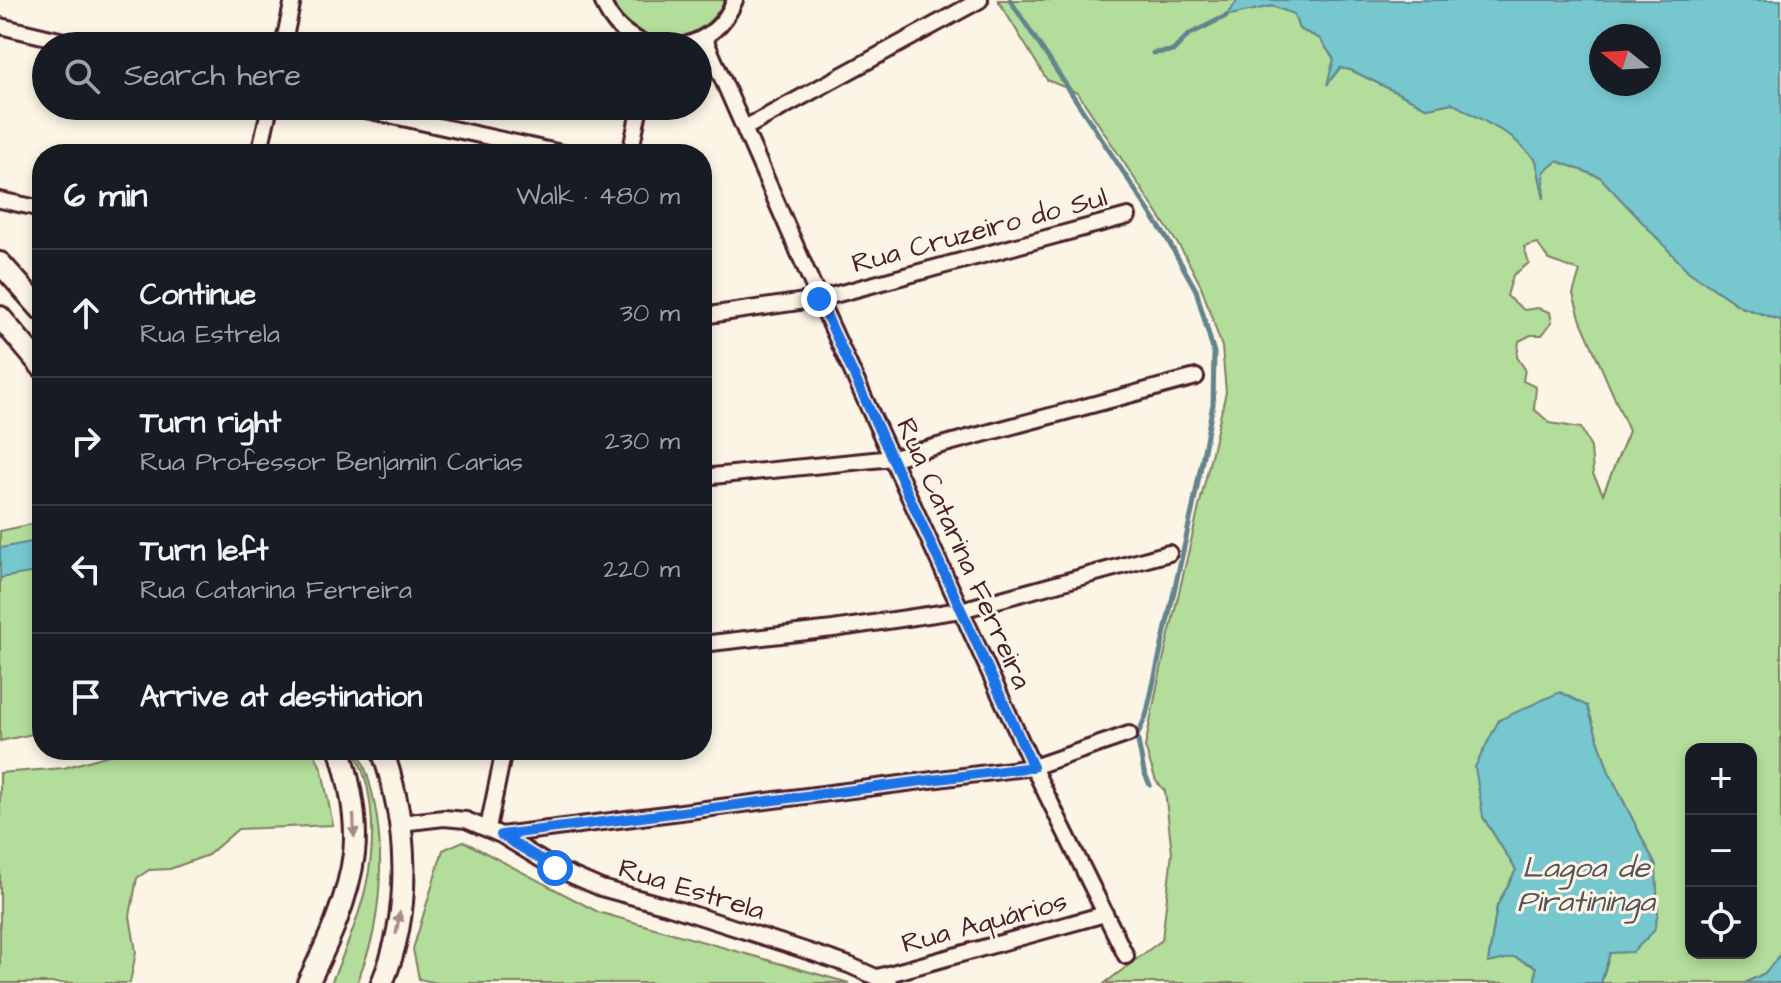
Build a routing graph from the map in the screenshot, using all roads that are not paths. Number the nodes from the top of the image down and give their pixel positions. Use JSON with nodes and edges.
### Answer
{"nodes":[{"id":1,"x":293,"y":0,"type":"edge"},
{"id":2,"x":602,"y":0,"type":"edge"},
{"id":3,"x":735,"y":0,"type":"edge"},
{"id":4,"x":980,"y":0,"type":"edge"},
{"id":5,"x":0,"y":26,"type":"edge"},
{"id":6,"x":286,"y":32,"type":"edge"},
{"id":7,"x":625,"y":32,"type":"edge"},
{"id":8,"x":711,"y":32,"type":"edge"},
{"id":9,"x":32,"y":34,"type":"edge"},
{"id":10,"x":712,"y":55,"type":"edge"},
{"id":11,"x":267,"y":120,"type":"edge"},
{"id":12,"x":412,"y":120,"type":"edge"},
{"id":13,"x":637,"y":120,"type":"edge"},
{"id":14,"x":745,"y":128,"type":"junction"},
{"id":15,"x":261,"y":144,"type":"edge"},
{"id":16,"x":521,"y":144,"type":"edge"},
{"id":17,"x":632,"y":144,"type":"edge"},
{"id":18,"x":0,"y":200,"type":"edge"},
{"id":19,"x":32,"y":207,"type":"edge"},
{"id":20,"x":1128,"y":216,"type":"dead end"},
{"id":21,"x":0,"y":263,"type":"edge"},
{"id":22,"x":32,"y":299,"type":"edge"},
{"id":23,"x":819,"y":299,"type":"junction"},
{"id":24,"x":712,"y":315,"type":"edge"},
{"id":25,"x":0,"y":317,"type":"edge"},
{"id":26,"x":32,"y":355,"type":"edge"},
{"id":27,"x":1196,"y":377,"type":"dead end"},
{"id":28,"x":893,"y":458,"type":"junction"},
{"id":29,"x":712,"y":476,"type":"edge"},
{"id":30,"x":1169,"y":553,"type":"dead end"},
{"id":31,"x":961,"y":610,"type":"junction"},
{"id":32,"x":712,"y":643,"type":"edge"},
{"id":33,"x":1129,"y":734,"type":"dead end"},
{"id":34,"x":343,"y":760,"type":"edge"},
{"id":35,"x":385,"y":760,"type":"edge"},
{"id":36,"x":503,"y":760,"type":"edge"},
{"id":37,"x":1033,"y":767,"type":"junction"},
{"id":38,"x":401,"y":823,"type":"junction"},
{"id":39,"x":494,"y":832,"type":"junction"},
{"id":40,"x":1105,"y":914,"type":"junction"},
{"id":41,"x":1126,"y":956,"type":"dead end"},
{"id":42,"x":883,"y":980,"type":"edge"},
{"id":43,"x":308,"y":983,"type":"edge"},
{"id":44,"x":382,"y":983,"type":"edge"}],
"edges":[{"from":1,"to":6,"type":"street"},
{"from":2,"to":7,"type":"street"},
{"from":3,"to":8,"type":"street"},
{"from":4,"to":14,"type":"street"},
{"from":5,"to":9,"type":"street"},
{"from":10,"to":14,"type":"street","name":"Rua Catarina Ferreira"},
{"from":11,"to":15,"type":"street"},
{"from":12,"to":16,"type":"street"},
{"from":13,"to":17,"type":"street"},
{"from":14,"to":23,"type":"street","name":"Rua Catarina Ferreira"},
{"from":18,"to":19,"type":"street"},
{"from":20,"to":23,"type":"street","name":"Rua Cruzeiro do Sul"},
{"from":21,"to":22,"type":"main road"},
{"from":23,"to":24,"type":"street","name":"Rua Cruzeiro do Sul"},
{"from":23,"to":28,"type":"street","name":"Rua Catarina Ferreira"},
{"from":25,"to":26,"type":"main road"},
{"from":27,"to":28,"type":"street"},
{"from":28,"to":29,"type":"street"},
{"from":28,"to":31,"type":"street","name":"Rua Catarina Ferreira"},
{"from":30,"to":31,"type":"street"},
{"from":31,"to":32,"type":"street"},
{"from":31,"to":37,"type":"street","name":"Rua Catarina Ferreira"},
{"from":33,"to":37,"type":"street"},
{"from":34,"to":43,"type":"main road","one_way":true},
{"from":35,"to":38,"type":"main road"},
{"from":36,"to":39,"type":"street"},
{"from":37,"to":39,"type":"street"},
{"from":37,"to":40,"type":"street","name":"Rua Catarina Ferreira"},
{"from":38,"to":39,"type":"street"},
{"from":44,"to":38,"type":"main road","one_way":true},
{"from":39,"to":42,"type":"street","name":"Rua Estrela"},
{"from":40,"to":41,"type":"street","name":"Rua Catarina Ferreira"},
{"from":40,"to":42,"type":"street","name":"Rua Aquários"}]}
